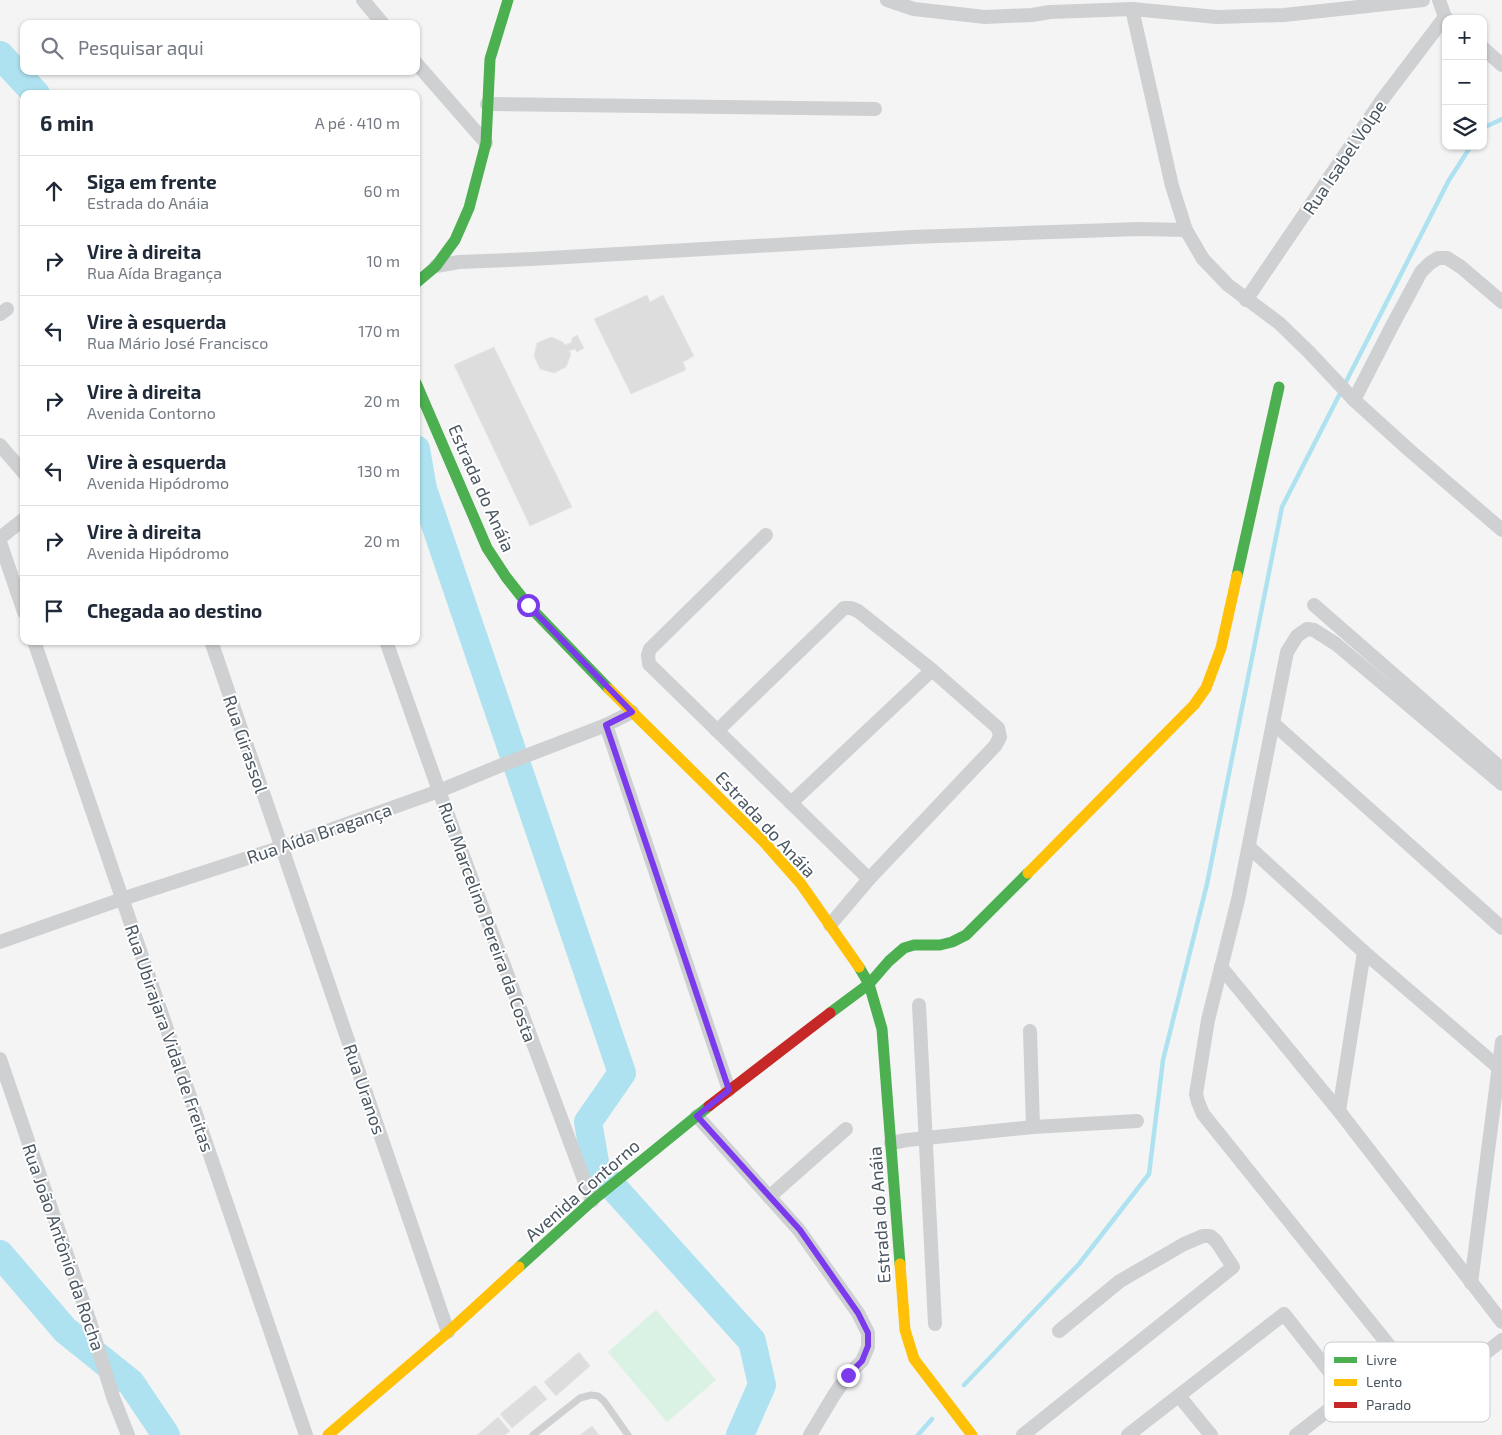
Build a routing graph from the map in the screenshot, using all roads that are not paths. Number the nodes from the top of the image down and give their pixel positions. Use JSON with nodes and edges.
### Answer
{"nodes":[{"id":1,"x":363,"y":0,"type":"edge"},
{"id":2,"x":508,"y":0,"type":"edge"},
{"id":3,"x":887,"y":0,"type":"edge"},
{"id":4,"x":1421,"y":0,"type":"edge"},
{"id":5,"x":1439,"y":0,"type":"edge"},
{"id":6,"x":1052,"y":6,"type":"edge"},
{"id":7,"x":1132,"y":9,"type":"junction"},
{"id":8,"x":1445,"y":15,"type":"edge"},
{"id":9,"x":380,"y":20,"type":"edge"},
{"id":10,"x":1442,"y":23,"type":"edge"},
{"id":11,"x":1487,"y":52,"type":"edge"},
{"id":12,"x":1502,"y":65,"type":"edge"},
{"id":13,"x":420,"y":68,"type":"edge"},
{"id":14,"x":488,"y":104,"type":"junction"},
{"id":15,"x":875,"y":109,"type":"dead end"},
{"id":16,"x":486,"y":143,"type":"junction"},
{"id":17,"x":1186,"y":230,"type":"junction"},
{"id":18,"x":436,"y":266,"type":"junction"},
{"id":19,"x":420,"y":280,"type":"edge"},
{"id":20,"x":1246,"y":300,"type":"junction"},
{"id":21,"x":1502,"y":302,"type":"edge"},
{"id":22,"x":1279,"y":387,"type":"dead end"},
{"id":23,"x":420,"y":392,"type":"edge"},
{"id":24,"x":1354,"y":400,"type":"junction"},
{"id":25,"x":0,"y":445,"type":"edge"},
{"id":26,"x":20,"y":468,"type":"edge"},
{"id":27,"x":20,"y":522,"type":"edge"},
{"id":28,"x":1502,"y":530,"type":"edge"},
{"id":29,"x":766,"y":535,"type":"dead end"},
{"id":30,"x":0,"y":538,"type":"edge"},
{"id":31,"x":0,"y":542,"type":"edge"},
{"id":32,"x":20,"y":600,"type":"edge"},
{"id":33,"x":1314,"y":606,"type":"dead end"},
{"id":34,"x":35,"y":645,"type":"edge"},
{"id":35,"x":212,"y":645,"type":"edge"},
{"id":36,"x":387,"y":645,"type":"edge"},
{"id":37,"x":932,"y":670,"type":"junction"},
{"id":38,"x":632,"y":712,"type":"junction"},
{"id":39,"x":1274,"y":724,"type":"junction"},
{"id":40,"x":606,"y":725,"type":"junction"},
{"id":41,"x":718,"y":731,"type":"junction"},
{"id":42,"x":1502,"y":769,"type":"edge"},
{"id":43,"x":1502,"y":784,"type":"edge"},
{"id":44,"x":439,"y":791,"type":"junction"},
{"id":45,"x":791,"y":803,"type":"junction"},
{"id":46,"x":282,"y":847,"type":"junction"},
{"id":47,"x":1249,"y":847,"type":"junction"},
{"id":48,"x":869,"y":879,"type":"junction"},
{"id":49,"x":122,"y":899,"type":"junction"},
{"id":50,"x":830,"y":925,"type":"junction"},
{"id":51,"x":1502,"y":928,"type":"edge"},
{"id":52,"x":0,"y":942,"type":"edge"},
{"id":53,"x":1364,"y":952,"type":"junction"},
{"id":54,"x":1221,"y":967,"type":"junction"},
{"id":55,"x":869,"y":984,"type":"junction"},
{"id":56,"x":919,"y":1005,"type":"dead end"},
{"id":57,"x":1030,"y":1031,"type":"dead end"},
{"id":58,"x":1502,"y":1042,"type":"edge"},
{"id":59,"x":0,"y":1059,"type":"edge"},
{"id":60,"x":1499,"y":1068,"type":"junction"},
{"id":61,"x":729,"y":1090,"type":"junction"},
{"id":62,"x":1339,"y":1111,"type":"junction"},
{"id":63,"x":697,"y":1116,"type":"junction"},
{"id":64,"x":1137,"y":1121,"type":"dead end"},
{"id":65,"x":1033,"y":1127,"type":"junction"},
{"id":66,"x":846,"y":1129,"type":"dead end"},
{"id":67,"x":926,"y":1138,"type":"junction"},
{"id":68,"x":891,"y":1143,"type":"junction"},
{"id":69,"x":769,"y":1197,"type":"junction"},
{"id":70,"x":594,"y":1199,"type":"junction"},
{"id":71,"x":1471,"y":1283,"type":"junction"},
{"id":72,"x":1502,"y":1322,"type":"edge"},
{"id":73,"x":935,"y":1324,"type":"dead end"},
{"id":74,"x":1058,"y":1331,"type":"dead end"},
{"id":75,"x":448,"y":1332,"type":"junction"},
{"id":76,"x":1502,"y":1340,"type":"edge"},
{"id":77,"x":1386,"y":1342,"type":"edge"},
{"id":78,"x":1490,"y":1349,"type":"edge"},
{"id":79,"x":1324,"y":1365,"type":"edge"},
{"id":80,"x":1179,"y":1396,"type":"junction"},
{"id":81,"x":1324,"y":1412,"type":"edge"},
{"id":82,"x":128,"y":1435,"type":"edge"},
{"id":83,"x":306,"y":1435,"type":"edge"},
{"id":84,"x":328,"y":1435,"type":"edge"},
{"id":85,"x":533,"y":1435,"type":"edge"},
{"id":86,"x":628,"y":1435,"type":"edge"},
{"id":87,"x":810,"y":1435,"type":"edge"},
{"id":88,"x":972,"y":1435,"type":"edge"},
{"id":89,"x":1023,"y":1435,"type":"edge"},
{"id":90,"x":1128,"y":1435,"type":"edge"},
{"id":91,"x":1211,"y":1435,"type":"edge"},
{"id":92,"x":1296,"y":1435,"type":"edge"}],
"edges":[{"from":1,"to":9,"type":"street"},
{"from":2,"to":14,"type":"street"},
{"from":3,"to":6,"type":"street"},
{"from":4,"to":7,"type":"street"},
{"from":5,"to":8,"type":"street"},
{"from":6,"to":7,"type":"street"},
{"from":7,"to":17,"type":"street"},
{"from":10,"to":20,"type":"street","name":"Rua Isabel Volpe"},
{"from":11,"to":12,"type":"street"},
{"from":13,"to":16,"type":"street"},
{"from":14,"to":15,"type":"street"},
{"from":14,"to":16,"type":"street"},
{"from":16,"to":18,"type":"street"},
{"from":17,"to":18,"type":"street"},
{"from":17,"to":20,"type":"street"},
{"from":18,"to":19,"type":"street"},
{"from":20,"to":24,"type":"street"},
{"from":21,"to":24,"type":"street"},
{"from":22,"to":55,"type":"street","name":"Avenida Contorno"},
{"from":23,"to":38,"type":"street","name":"Estrada do Anáia"},
{"from":24,"to":28,"type":"street"},
{"from":25,"to":26,"type":"street"},
{"from":27,"to":30,"type":"street"},
{"from":29,"to":41,"type":"street"},
{"from":31,"to":32,"type":"street"},
{"from":33,"to":42,"type":"street"},
{"from":34,"to":49,"type":"street","name":"Rua Ubirajara Vidal de Freitas"},
{"from":35,"to":46,"type":"street","name":"Rua Girassol"},
{"from":36,"to":44,"type":"street","name":"Rua Marcelino Pereira da Costa"},
{"from":37,"to":41,"type":"street"},
{"from":37,"to":45,"type":"street"},
{"from":37,"to":48,"type":"street"},
{"from":38,"to":40,"type":"street","name":"Rua Aída Bragança"},
{"from":38,"to":50,"type":"street","name":"Estrada do Anáia"},
{"from":39,"to":43,"type":"street"},
{"from":39,"to":47,"type":"street"},
{"from":39,"to":51,"type":"street"},
{"from":40,"to":44,"type":"street","name":"Rua Aída Bragança"},
{"from":40,"to":61,"type":"street"},
{"from":41,"to":45,"type":"street"},
{"from":44,"to":46,"type":"street","name":"Rua Aída Bragança"},
{"from":44,"to":70,"type":"street","name":"Rua Marcelino Pereira da Costa"},
{"from":45,"to":48,"type":"street"},
{"from":46,"to":49,"type":"street","name":"Rua Aída Bragança"},
{"from":46,"to":75,"type":"street","name":"Rua Uranos"},
{"from":47,"to":53,"type":"street"},
{"from":47,"to":54,"type":"street"},
{"from":48,"to":50,"type":"street"},
{"from":49,"to":52,"type":"street","name":"Rua Aída Bragança"},
{"from":49,"to":83,"type":"street","name":"Rua Ubirajara Vidal de Freitas"},
{"from":50,"to":55,"type":"street","name":"Estrada do Anáia"},
{"from":53,"to":60,"type":"street"},
{"from":53,"to":62,"type":"street"},
{"from":54,"to":62,"type":"street"},
{"from":54,"to":77,"type":"street"},
{"from":55,"to":61,"type":"street","name":"Avenida Contorno"},
{"from":55,"to":68,"type":"street","name":"Estrada do Anáia"},
{"from":56,"to":67,"type":"street"},
{"from":57,"to":65,"type":"street"},
{"from":58,"to":60,"type":"street"},
{"from":59,"to":82,"type":"street","name":"Rua João Antônio da Rocha"},
{"from":60,"to":71,"type":"street"},
{"from":61,"to":63,"type":"street","name":"Avenida Contorno"},
{"from":62,"to":71,"type":"street"},
{"from":63,"to":69,"type":"street"},
{"from":63,"to":70,"type":"street","name":"Avenida Contorno"},
{"from":64,"to":65,"type":"street"},
{"from":65,"to":67,"type":"street"},
{"from":66,"to":69,"type":"street"},
{"from":67,"to":68,"type":"street"},
{"from":67,"to":73,"type":"street"},
{"from":68,"to":88,"type":"street","name":"Estrada do Anáia"},
{"from":69,"to":87,"type":"street"},
{"from":70,"to":75,"type":"street","name":"Avenida Contorno"},
{"from":71,"to":72,"type":"street"},
{"from":74,"to":89,"type":"street"},
{"from":75,"to":84,"type":"street","name":"Avenida Contorno"},
{"from":76,"to":78,"type":"street"},
{"from":79,"to":80,"type":"street"},
{"from":80,"to":90,"type":"street"},
{"from":80,"to":91,"type":"street"},
{"from":81,"to":92,"type":"street"},
{"from":85,"to":86,"type":"lane"}]}
